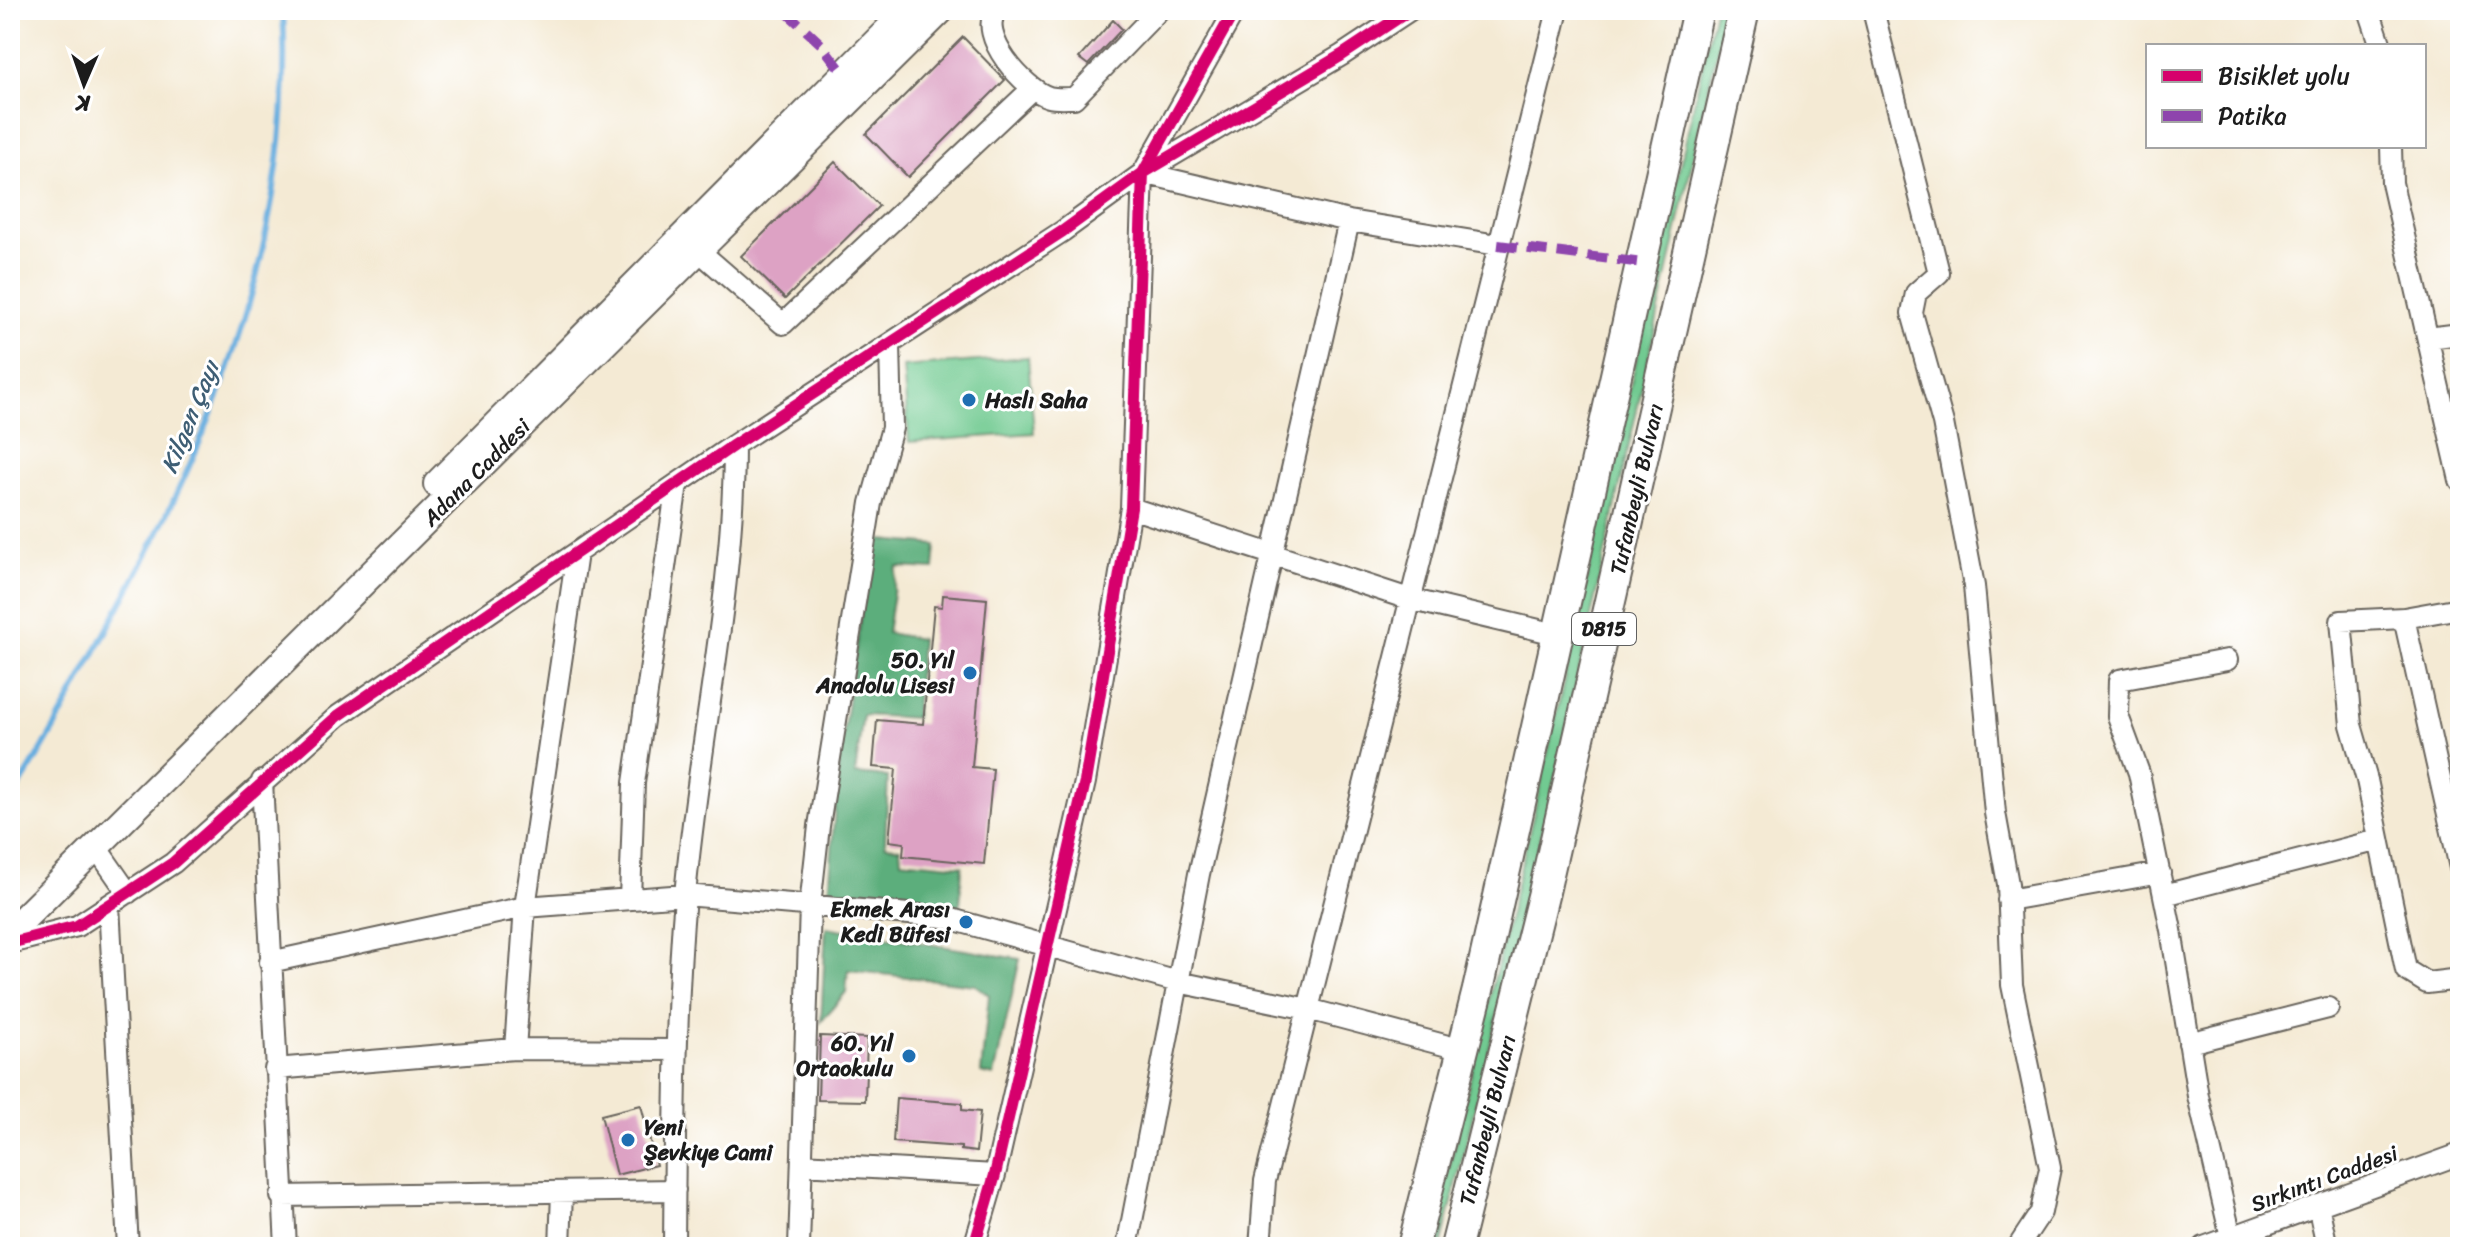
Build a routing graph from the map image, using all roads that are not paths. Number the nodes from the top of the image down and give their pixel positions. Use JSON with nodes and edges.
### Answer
{"nodes":[{"id":1,"x":908,"y":10,"type":"edge"},
{"id":2,"x":941,"y":10,"type":"edge"},
{"id":3,"x":997,"y":10,"type":"edge"},
{"id":4,"x":1159,"y":10,"type":"edge"},
{"id":5,"x":1235,"y":10,"type":"edge"},
{"id":6,"x":1410,"y":10,"type":"edge"},
{"id":7,"x":1558,"y":10,"type":"edge"},
{"id":8,"x":1698,"y":10,"type":"edge"},
{"id":9,"x":1744,"y":10,"type":"edge"},
{"id":10,"x":1873,"y":10,"type":"edge"},
{"id":11,"x":2369,"y":10,"type":"edge"},
{"id":12,"x":2380,"y":44,"type":"edge"},
{"id":13,"x":1033,"y":88,"type":"junction"},
{"id":14,"x":2391,"y":148,"type":"edge"},
{"id":15,"x":1143,"y":173,"type":"junction"},
{"id":16,"x":1349,"y":221,"type":"junction"},
{"id":17,"x":1498,"y":245,"type":"junction"},
{"id":18,"x":699,"y":251,"type":"junction"},
{"id":19,"x":2460,"y":334,"type":"edge"},
{"id":20,"x":2428,"y":338,"type":"junction"},
{"id":21,"x":890,"y":344,"type":"junction"},
{"id":22,"x":734,"y":445,"type":"junction"},
{"id":23,"x":2460,"y":480,"type":"edge"},
{"id":24,"x":677,"y":484,"type":"junction"},
{"id":25,"x":1131,"y":508,"type":"junction"},
{"id":26,"x":577,"y":553,"type":"junction"},
{"id":27,"x":1272,"y":555,"type":"junction"},
{"id":28,"x":1409,"y":599,"type":"junction"},
{"id":29,"x":2460,"y":608,"type":"edge"},
{"id":30,"x":2404,"y":618,"type":"junction"},
{"id":31,"x":1560,"y":635,"type":"junction"},
{"id":32,"x":2227,"y":660,"type":"dead end"},
{"id":33,"x":262,"y":781,"type":"junction"},
{"id":34,"x":2379,"y":840,"type":"junction"},
{"id":35,"x":96,"y":847,"type":"junction"},
{"id":36,"x":2460,"y":868,"type":"edge"},
{"id":37,"x":2160,"y":873,"type":"junction"},
{"id":38,"x":128,"y":893,"type":"junction"},
{"id":39,"x":685,"y":895,"type":"junction"},
{"id":40,"x":2164,"y":895,"type":"junction"},
{"id":41,"x":630,"y":899,"type":"junction"},
{"id":42,"x":2008,"y":900,"type":"junction"},
{"id":43,"x":109,"y":905,"type":"junction"},
{"id":44,"x":810,"y":906,"type":"junction"},
{"id":45,"x":525,"y":907,"type":"junction"},
{"id":46,"x":10,"y":911,"type":"edge"},
{"id":47,"x":10,"y":932,"type":"edge"},
{"id":48,"x":10,"y":943,"type":"edge"},
{"id":49,"x":1047,"y":945,"type":"junction"},
{"id":50,"x":270,"y":962,"type":"junction"},
{"id":51,"x":2460,"y":979,"type":"edge"},
{"id":52,"x":1178,"y":982,"type":"junction"},
{"id":53,"x":2328,"y":1008,"type":"dead end"},
{"id":54,"x":1308,"y":1009,"type":"junction"},
{"id":55,"x":2189,"y":1043,"type":"junction"},
{"id":56,"x":515,"y":1049,"type":"junction"},
{"id":57,"x":676,"y":1050,"type":"junction"},
{"id":58,"x":1463,"y":1050,"type":"junction"},
{"id":59,"x":275,"y":1069,"type":"junction"},
{"id":60,"x":2460,"y":1154,"type":"edge"},
{"id":61,"x":802,"y":1164,"type":"junction"},
{"id":62,"x":995,"y":1175,"type":"junction"},
{"id":63,"x":675,"y":1190,"type":"junction"},
{"id":64,"x":562,"y":1192,"type":"junction"},
{"id":65,"x":281,"y":1196,"type":"junction"},
{"id":66,"x":2318,"y":1205,"type":"junction"},
{"id":67,"x":2215,"y":1244,"type":"edge"},
{"id":68,"x":128,"y":1247,"type":"edge"},
{"id":69,"x":286,"y":1247,"type":"edge"},
{"id":70,"x":560,"y":1247,"type":"edge"},
{"id":71,"x":674,"y":1247,"type":"edge"},
{"id":72,"x":799,"y":1247,"type":"edge"},
{"id":73,"x":974,"y":1247,"type":"edge"},
{"id":74,"x":1127,"y":1247,"type":"edge"},
{"id":75,"x":1260,"y":1247,"type":"edge"},
{"id":76,"x":1413,"y":1247,"type":"edge"},
{"id":77,"x":1456,"y":1247,"type":"edge"},
{"id":78,"x":2018,"y":1247,"type":"edge"},
{"id":79,"x":2327,"y":1247,"type":"edge"}],
"edges":[{"from":1,"to":46,"type":"main road"},
{"from":2,"to":18,"type":"main road","name":"Adana Caddesi"},
{"from":3,"to":13,"type":"street"},
{"from":4,"to":13,"type":"street"},
{"from":5,"to":15,"type":"street"},
{"from":6,"to":15,"type":"street"},
{"from":7,"to":17,"type":"street"},
{"from":8,"to":31,"type":"highway","name":"Tufanbeyli Bulvarı","number":"D815"},
{"from":9,"to":77,"type":"highway","name":"Tufanbeyli Bulvarı","number":"D815"},
{"from":10,"to":42,"type":"street"},
{"from":11,"to":12,"type":"street"},
{"from":13,"to":18,"type":"street"},
{"from":14,"to":20,"type":"street"},
{"from":15,"to":16,"type":"street"},
{"from":15,"to":21,"type":"street"},
{"from":15,"to":25,"type":"street"},
{"from":16,"to":17,"type":"street"},
{"from":16,"to":27,"type":"street"},
{"from":17,"to":28,"type":"street"},
{"from":18,"to":35,"type":"main road","name":"Adana Caddesi"},
{"from":19,"to":20,"type":"street"},
{"from":20,"to":23,"type":"street"},
{"from":21,"to":22,"type":"street"},
{"from":21,"to":44,"type":"street"},
{"from":22,"to":24,"type":"street"},
{"from":22,"to":39,"type":"street"},
{"from":24,"to":26,"type":"street"},
{"from":24,"to":41,"type":"street"},
{"from":25,"to":27,"type":"street"},
{"from":25,"to":49,"type":"street"},
{"from":26,"to":33,"type":"street"},
{"from":26,"to":45,"type":"street"},
{"from":27,"to":28,"type":"street"},
{"from":27,"to":52,"type":"street"},
{"from":28,"to":31,"type":"street"},
{"from":28,"to":54,"type":"street"},
{"from":29,"to":30,"type":"street"},
{"from":30,"to":34,"type":"street"},
{"from":30,"to":36,"type":"street"},
{"from":31,"to":58,"type":"highway","name":"Tufanbeyli Bulvarı","number":"D815"},
{"from":32,"to":37,"type":"street"},
{"from":33,"to":38,"type":"street"},
{"from":33,"to":50,"type":"street"},
{"from":34,"to":40,"type":"street"},
{"from":34,"to":51,"type":"street"},
{"from":35,"to":38,"type":"street"},
{"from":35,"to":47,"type":"main road","name":"Adana Caddesi"},
{"from":37,"to":40,"type":"street"},
{"from":37,"to":42,"type":"street"},
{"from":38,"to":43,"type":"street"},
{"from":39,"to":41,"type":"street"},
{"from":39,"to":44,"type":"street"},
{"from":39,"to":57,"type":"street"},
{"from":40,"to":55,"type":"street"},
{"from":41,"to":45,"type":"street"},
{"from":42,"to":78,"type":"street"},
{"from":43,"to":48,"type":"street"},
{"from":43,"to":68,"type":"street"},
{"from":44,"to":49,"type":"street"},
{"from":44,"to":61,"type":"street"},
{"from":45,"to":50,"type":"street"},
{"from":45,"to":56,"type":"street"},
{"from":49,"to":52,"type":"street"},
{"from":49,"to":62,"type":"street"},
{"from":50,"to":59,"type":"street"},
{"from":52,"to":54,"type":"street"},
{"from":52,"to":74,"type":"street"},
{"from":53,"to":55,"type":"street"},
{"from":54,"to":58,"type":"street"},
{"from":54,"to":75,"type":"street"},
{"from":55,"to":67,"type":"street"},
{"from":56,"to":57,"type":"street"},
{"from":56,"to":59,"type":"street"},
{"from":57,"to":63,"type":"street"},
{"from":58,"to":76,"type":"highway","name":"Tufanbeyli Bulvarı","number":"D815"},
{"from":59,"to":65,"type":"street"},
{"from":60,"to":66,"type":"street","name":"Sırkıntı Caddesi"},
{"from":61,"to":62,"type":"street"},
{"from":61,"to":72,"type":"street"},
{"from":62,"to":73,"type":"street"},
{"from":63,"to":64,"type":"street"},
{"from":63,"to":71,"type":"street"},
{"from":64,"to":65,"type":"street"},
{"from":64,"to":70,"type":"street"},
{"from":65,"to":69,"type":"street"},
{"from":66,"to":67,"type":"street","name":"Sırkıntı Caddesi"},
{"from":66,"to":79,"type":"street"}]}
